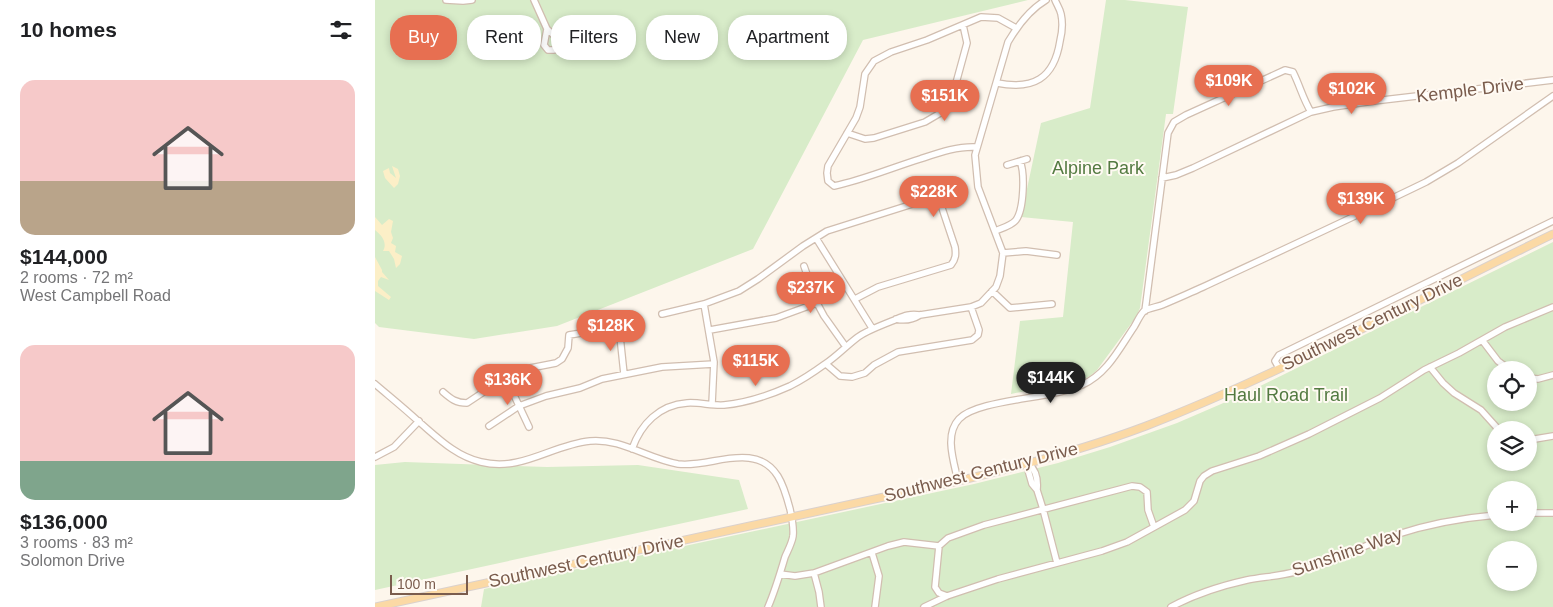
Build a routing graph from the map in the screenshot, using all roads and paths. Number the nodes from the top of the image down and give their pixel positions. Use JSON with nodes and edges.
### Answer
{"nodes":[{"id":1,"x":445,"y":0,"type":"edge"},
{"id":2,"x":472,"y":0,"type":"edge"},
{"id":3,"x":534,"y":0,"type":"edge"},
{"id":4,"x":1046,"y":0,"type":"edge"},
{"id":5,"x":1055,"y":0,"type":"edge"},
{"id":6,"x":963,"y":25,"type":"junction"},
{"id":7,"x":1016,"y":28,"type":"junction"},
{"id":8,"x":547,"y":29,"type":"dead end"},
{"id":9,"x":1553,"y":80,"type":"edge"},
{"id":10,"x":997,"y":83,"type":"junction"},
{"id":11,"x":1553,"y":96,"type":"edge"},
{"id":12,"x":1311,"y":112,"type":"junction"},
{"id":13,"x":847,"y":133,"type":"junction"},
{"id":14,"x":977,"y":147,"type":"junction"},
{"id":15,"x":1007,"y":165,"type":"dead end"},
{"id":16,"x":1162,"y":178,"type":"junction"},
{"id":17,"x":960,"y":188,"type":"dead end"},
{"id":18,"x":938,"y":196,"type":"junction"},
{"id":19,"x":1553,"y":221,"type":"edge"},
{"id":20,"x":995,"y":231,"type":"junction"},
{"id":21,"x":1553,"y":234,"type":"edge"},
{"id":22,"x":816,"y":238,"type":"junction"},
{"id":23,"x":1003,"y":253,"type":"junction"},
{"id":24,"x":1057,"y":255,"type":"dead end"},
{"id":25,"x":804,"y":266,"type":"dead end"},
{"id":26,"x":992,"y":291,"type":"junction"},
{"id":27,"x":855,"y":299,"type":"junction"},
{"id":28,"x":817,"y":303,"type":"junction"},
{"id":29,"x":704,"y":304,"type":"junction"},
{"id":30,"x":1052,"y":304,"type":"dead end"},
{"id":31,"x":971,"y":307,"type":"junction"},
{"id":32,"x":1553,"y":307,"type":"edge"},
{"id":33,"x":1145,"y":311,"type":"junction"},
{"id":34,"x":662,"y":314,"type":"dead end"},
{"id":35,"x":639,"y":321,"type":"dead end"},
{"id":36,"x":619,"y":327,"type":"junction"},
{"id":37,"x":872,"y":328,"type":"junction"},
{"id":38,"x":710,"y":330,"type":"junction"},
{"id":39,"x":1482,"y":340,"type":"junction"},
{"id":40,"x":846,"y":347,"type":"junction"},
{"id":41,"x":1498,"y":361,"type":"edge"},
{"id":42,"x":714,"y":364,"type":"junction"},
{"id":43,"x":826,"y":364,"type":"junction"},
{"id":44,"x":1430,"y":367,"type":"junction"},
{"id":45,"x":1279,"y":368,"type":"junction"},
{"id":46,"x":624,"y":374,"type":"junction"},
{"id":47,"x":1553,"y":375,"type":"edge"},
{"id":48,"x":505,"y":376,"type":"junction"},
{"id":49,"x":1537,"y":379,"type":"edge"},
{"id":50,"x":375,"y":384,"type":"edge"},
{"id":51,"x":443,"y":392,"type":"dead end"},
{"id":52,"x":712,"y":404,"type":"junction"},
{"id":53,"x":519,"y":406,"type":"junction"},
{"id":54,"x":419,"y":421,"type":"junction"},
{"id":55,"x":1491,"y":421,"type":"edge"},
{"id":56,"x":489,"y":426,"type":"dead end"},
{"id":57,"x":529,"y":426,"type":"dead end"},
{"id":58,"x":1553,"y":436,"type":"edge"},
{"id":59,"x":1537,"y":439,"type":"edge"},
{"id":60,"x":632,"y":448,"type":"junction"},
{"id":61,"x":375,"y":457,"type":"edge"},
{"id":62,"x":1029,"y":464,"type":"junction"},
{"id":63,"x":958,"y":481,"type":"junction"},
{"id":64,"x":1043,"y":509,"type":"junction"},
{"id":65,"x":1537,"y":513,"type":"edge"},
{"id":66,"x":1553,"y":513,"type":"edge"},
{"id":67,"x":791,"y":516,"type":"junction"},
{"id":68,"x":1487,"y":516,"type":"edge"},
{"id":69,"x":1154,"y":527,"type":"junction"},
{"id":70,"x":939,"y":546,"type":"junction"},
{"id":71,"x":872,"y":553,"type":"junction"},
{"id":72,"x":1057,"y":563,"type":"junction"},
{"id":73,"x":814,"y":573,"type":"junction"},
{"id":74,"x":780,"y":574,"type":"junction"},
{"id":75,"x":947,"y":596,"type":"junction"},
{"id":76,"x":375,"y":607,"type":"edge"},
{"id":77,"x":768,"y":607,"type":"edge"},
{"id":78,"x":821,"y":607,"type":"edge"},
{"id":79,"x":875,"y":607,"type":"edge"},
{"id":80,"x":924,"y":607,"type":"edge"},
{"id":81,"x":1171,"y":607,"type":"edge"}],
"edges":[{"from":1,"to":2,"type":"street"},
{"from":3,"to":8,"type":"street"},
{"from":4,"to":7,"type":"street"},
{"from":5,"to":10,"type":"street"},
{"from":6,"to":7,"type":"street"},
{"from":6,"to":13,"type":"street"},
{"from":6,"to":13,"type":"street"},
{"from":7,"to":10,"type":"street"},
{"from":9,"to":12,"type":"street","name":"Kemple Drive"},
{"from":10,"to":14,"type":"street"},
{"from":11,"to":33,"type":"street"},
{"from":12,"to":16,"type":"street","name":"Kemple Drive"},
{"from":12,"to":16,"type":"street"},
{"from":13,"to":14,"type":"street"},
{"from":14,"to":20,"type":"street"},
{"from":15,"to":20,"type":"street"},
{"from":16,"to":33,"type":"street"},
{"from":17,"to":18,"type":"street"},
{"from":18,"to":22,"type":"street"},
{"from":18,"to":27,"type":"street"},
{"from":19,"to":45,"type":"street"},
{"from":20,"to":23,"type":"street"},
{"from":21,"to":45,"type":"main road","name":"Southwest Century Drive"},
{"from":22,"to":27,"type":"street"},
{"from":22,"to":29,"type":"street"},
{"from":23,"to":24,"type":"street"},
{"from":23,"to":26,"type":"street"},
{"from":25,"to":28,"type":"street"},
{"from":26,"to":30,"type":"street"},
{"from":26,"to":31,"type":"street"},
{"from":27,"to":37,"type":"street"},
{"from":28,"to":38,"type":"street"},
{"from":28,"to":40,"type":"street"},
{"from":29,"to":34,"type":"street"},
{"from":29,"to":38,"type":"street"},
{"from":31,"to":37,"type":"street"},
{"from":31,"to":43,"type":"street"},
{"from":32,"to":39,"type":"street"},
{"from":33,"to":63,"type":"street"},
{"from":35,"to":36,"type":"street"},
{"from":36,"to":46,"type":"street"},
{"from":36,"to":48,"type":"street"},
{"from":37,"to":40,"type":"street"},
{"from":38,"to":42,"type":"street"},
{"from":39,"to":41,"type":"street"},
{"from":39,"to":44,"type":"street"},
{"from":40,"to":43,"type":"street"},
{"from":42,"to":46,"type":"street"},
{"from":42,"to":52,"type":"street"},
{"from":43,"to":52,"type":"street"},
{"from":44,"to":55,"type":"street"},
{"from":44,"to":69,"type":"street"},
{"from":45,"to":62,"type":"main road","name":"Southwest Century Drive"},
{"from":46,"to":53,"type":"street"},
{"from":47,"to":49,"type":"street"},
{"from":48,"to":51,"type":"street"},
{"from":48,"to":53,"type":"street"},
{"from":50,"to":54,"type":"street"},
{"from":52,"to":60,"type":"street"},
{"from":53,"to":56,"type":"street"},
{"from":53,"to":57,"type":"street"},
{"from":54,"to":60,"type":"street"},
{"from":54,"to":61,"type":"street"},
{"from":58,"to":59,"type":"street"},
{"from":60,"to":67,"type":"street"},
{"from":62,"to":63,"type":"main road","name":"Southwest Century Drive"},
{"from":62,"to":64,"type":"street"},
{"from":63,"to":67,"type":"main road","name":"Southwest Century Drive"},
{"from":64,"to":69,"type":"street"},
{"from":64,"to":70,"type":"street"},
{"from":64,"to":72,"type":"street"},
{"from":65,"to":66,"type":"street"},
{"from":67,"to":74,"type":"street"},
{"from":67,"to":76,"type":"main road","name":"Southwest Century Drive"},
{"from":68,"to":81,"type":"street","name":"Sunshine Way"},
{"from":69,"to":72,"type":"street"},
{"from":70,"to":71,"type":"street"},
{"from":70,"to":75,"type":"street"},
{"from":71,"to":73,"type":"street"},
{"from":71,"to":79,"type":"street"},
{"from":72,"to":75,"type":"street"},
{"from":73,"to":74,"type":"street"},
{"from":73,"to":78,"type":"street"},
{"from":74,"to":77,"type":"street"},
{"from":75,"to":80,"type":"street"}]}
